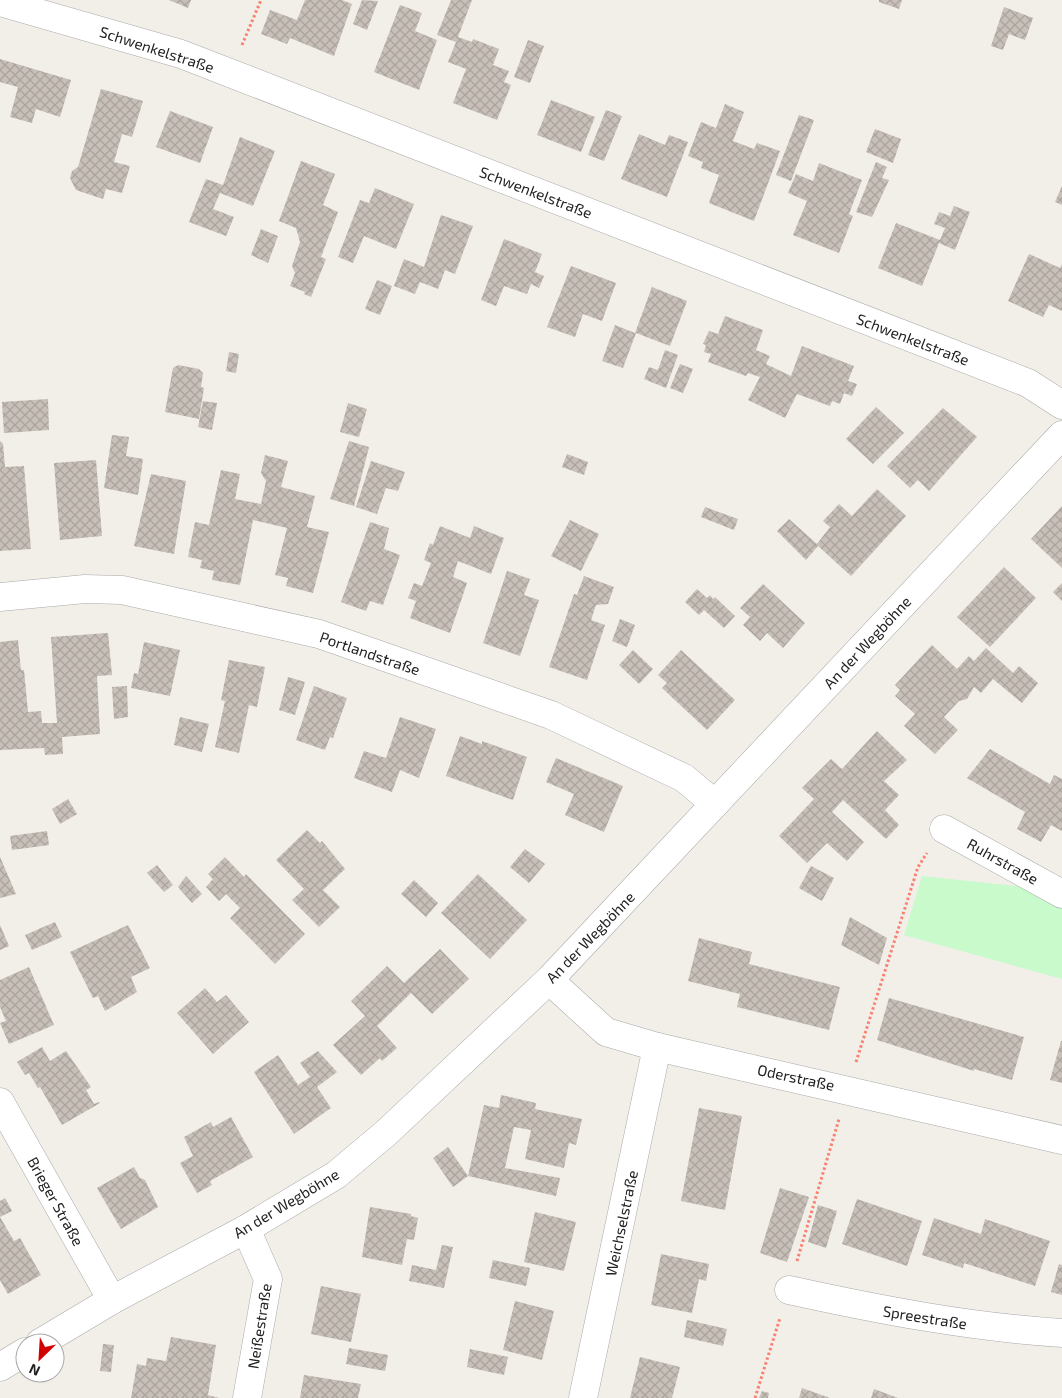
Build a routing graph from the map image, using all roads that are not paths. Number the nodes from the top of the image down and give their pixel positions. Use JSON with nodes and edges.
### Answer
{"nodes":[{"id":1,"x":0,"y":2,"type":"edge"},
{"id":2,"x":1062,"y":405,"type":"edge"},
{"id":3,"x":1062,"y":435,"type":"edge"},
{"id":4,"x":0,"y":598,"type":"edge"},
{"id":5,"x":715,"y":804,"type":"junction"},
{"id":6,"x":944,"y":829,"type":"road end"},
{"id":7,"x":1062,"y":894,"type":"edge"},
{"id":8,"x":549,"y":980,"type":"junction"},
{"id":9,"x":657,"y":1047,"type":"junction"},
{"id":10,"x":0,"y":1102,"type":"edge"},
{"id":11,"x":1062,"y":1140,"type":"edge"},
{"id":12,"x":246,"y":1228,"type":"junction"},
{"id":13,"x":789,"y":1290,"type":"road end"},
{"id":14,"x":112,"y":1300,"type":"junction"},
{"id":15,"x":57,"y":1333,"type":"edge"},
{"id":16,"x":1062,"y":1333,"type":"edge"},
{"id":17,"x":15,"y":1358,"type":"edge"},
{"id":18,"x":0,"y":1367,"type":"edge"},
{"id":19,"x":247,"y":1398,"type":"edge"},
{"id":20,"x":583,"y":1398,"type":"edge"}],
"edges":[{"from":1,"to":2,"type":"street","name":"Schwenkelstraße"},
{"from":3,"to":5,"type":"street","name":"An der Wegböhne"},
{"from":4,"to":5,"type":"street","name":"Portlandstraße"},
{"from":5,"to":8,"type":"street","name":"An der Wegböhne"},
{"from":6,"to":7,"type":"street","name":"Ruhrstraße"},
{"from":8,"to":9,"type":"street","name":"Oderstraße"},
{"from":8,"to":12,"type":"street","name":"An der Wegböhne"},
{"from":9,"to":11,"type":"street","name":"Oderstraße"},
{"from":9,"to":20,"type":"street","name":"Weichselstraße"},
{"from":10,"to":14,"type":"street","name":"Brieger Straße"},
{"from":12,"to":14,"type":"street","name":"An der Wegböhne"},
{"from":12,"to":19,"type":"street","name":"Neißestraße"},
{"from":13,"to":16,"type":"street","name":"Spreestraße"},
{"from":14,"to":15,"type":"street","name":"An der Wegböhne"},
{"from":17,"to":18,"type":"street"}]}
